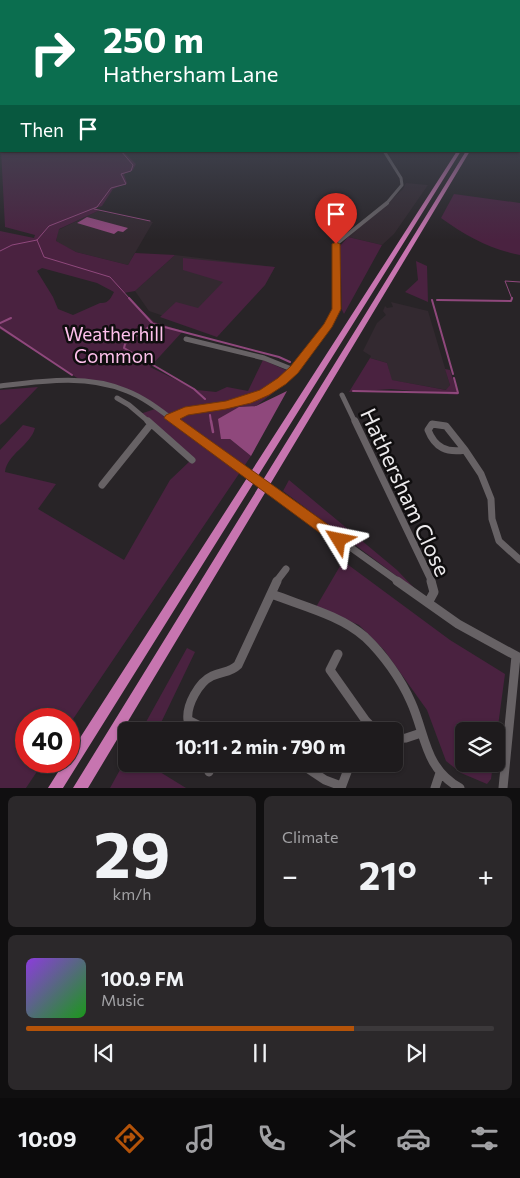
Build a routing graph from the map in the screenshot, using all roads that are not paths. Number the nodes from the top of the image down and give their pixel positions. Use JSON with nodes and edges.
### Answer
{"nodes":[{"id":1,"x":394,"y":167,"type":"edge"},
{"id":2,"x":449,"y":167,"type":"edge"},
{"id":3,"x":458,"y":167,"type":"edge"},
{"id":4,"x":186,"y":339,"type":"dead end"},
{"id":5,"x":294,"y":370,"type":"junction"},
{"id":6,"x":0,"y":386,"type":"edge"},
{"id":7,"x":342,"y":395,"type":"dead end"},
{"id":8,"x":117,"y":398,"type":"dead end"},
{"id":9,"x":139,"y":398,"type":"junction"},
{"id":10,"x":130,"y":405,"type":"junction"},
{"id":11,"x":170,"y":418,"type":"junction"},
{"id":12,"x":151,"y":424,"type":"junction"},
{"id":13,"x":465,"y":450,"type":"junction"},
{"id":14,"x":192,"y":460,"type":"dead end"},
{"id":15,"x":102,"y":485,"type":"dead end"},
{"id":16,"x":520,"y":560,"type":"edge"},
{"id":17,"x":286,"y":569,"type":"dead end"},
{"id":18,"x":272,"y":594,"type":"junction"},
{"id":19,"x":428,"y":603,"type":"junction"},
{"id":20,"x":338,"y":654,"type":"dead end"},
{"id":21,"x":518,"y":657,"type":"edge"},
{"id":22,"x":366,"y":721,"type":"edge"},
{"id":23,"x":192,"y":722,"type":"edge"},
{"id":24,"x":421,"y":734,"type":"junction"},
{"id":25,"x":403,"y":738,"type":"edge"},
{"id":26,"x":313,"y":772,"type":"edge"},
{"id":27,"x":347,"y":772,"type":"edge"},
{"id":28,"x":440,"y":773,"type":"junction"},
{"id":29,"x":341,"y":787,"type":"edge"},
{"id":30,"x":55,"y":788,"type":"edge"},
{"id":31,"x":80,"y":788,"type":"edge"},
{"id":32,"x":435,"y":788,"type":"edge"},
{"id":33,"x":460,"y":788,"type":"edge"},
{"id":34,"x":503,"y":788,"type":"edge"}],
"edges":[{"from":1,"to":5,"type":"street"},
{"from":2,"to":30,"type":"highway"},
{"from":3,"to":31,"type":"highway"},
{"from":4,"to":5,"type":"street"},
{"from":5,"to":11,"type":"street"},
{"from":6,"to":9,"type":"street"},
{"from":7,"to":19,"type":"street","name":"Hathersham Close"},
{"from":8,"to":10,"type":"street"},
{"from":9,"to":10,"type":"street"},
{"from":9,"to":11,"type":"street"},
{"from":10,"to":12,"type":"street"},
{"from":11,"to":19,"type":"street"},
{"from":12,"to":14,"type":"street"},
{"from":12,"to":15,"type":"street"},
{"from":13,"to":13,"type":"street"},
{"from":13,"to":16,"type":"street"},
{"from":17,"to":18,"type":"street"},
{"from":18,"to":23,"type":"street"},
{"from":18,"to":24,"type":"street"},
{"from":19,"to":21,"type":"street"},
{"from":20,"to":22,"type":"street"},
{"from":21,"to":34,"type":"street"},
{"from":24,"to":25,"type":"street"},
{"from":24,"to":28,"type":"street"},
{"from":26,"to":29,"type":"street"},
{"from":27,"to":29,"type":"street"},
{"from":28,"to":32,"type":"street"},
{"from":28,"to":33,"type":"street"}]}
